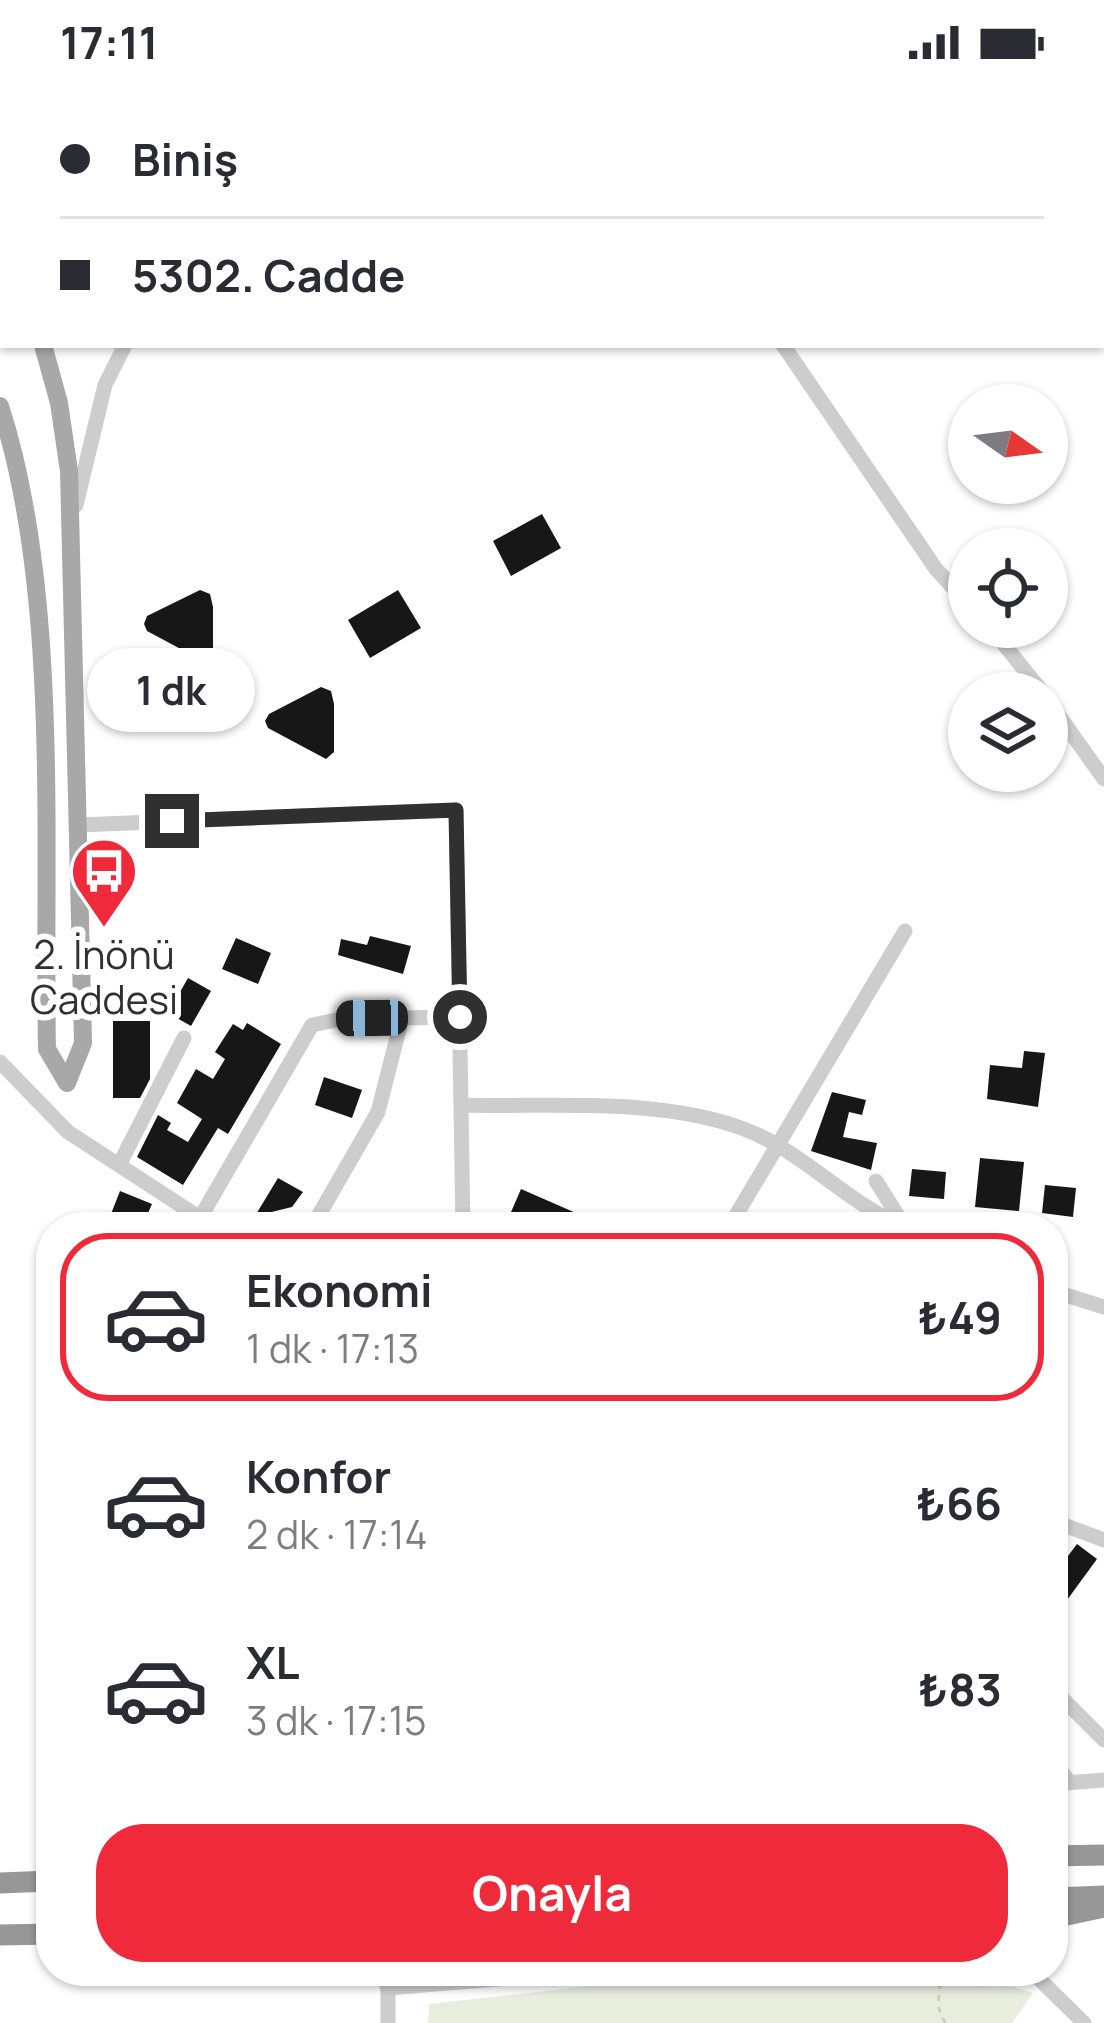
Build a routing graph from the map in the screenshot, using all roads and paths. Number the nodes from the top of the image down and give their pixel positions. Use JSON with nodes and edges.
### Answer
{"nodes":[{"id":1,"x":44,"y":348,"type":"edge"},
{"id":2,"x":124,"y":348,"type":"edge"},
{"id":3,"x":786,"y":348,"type":"edge"},
{"id":4,"x":0,"y":406,"type":"edge"},
{"id":5,"x":70,"y":538,"type":"junction"},
{"id":6,"x":948,"y":583,"type":"edge"},
{"id":7,"x":1007,"y":648,"type":"edge"},
{"id":8,"x":1026,"y":672,"type":"edge"},
{"id":9,"x":1068,"y":728,"type":"edge"},
{"id":10,"x":1104,"y":779,"type":"edge"},
{"id":11,"x":78,"y":825,"type":"junction"},
{"id":12,"x":43,"y":827,"type":"junction"},
{"id":13,"x":905,"y":931,"type":"dead end"},
{"id":14,"x":460,"y":1017,"type":"junction"},
{"id":15,"x":402,"y":1018,"type":"junction"},
{"id":16,"x":184,"y":1038,"type":"dead end"},
{"id":17,"x":0,"y":1062,"type":"edge"},
{"id":18,"x":461,"y":1105,"type":"junction"},
{"id":19,"x":775,"y":1143,"type":"junction"},
{"id":20,"x":120,"y":1163,"type":"junction"},
{"id":21,"x":876,"y":1181,"type":"dead end"},
{"id":22,"x":192,"y":1212,"type":"edge"},
{"id":23,"x":212,"y":1212,"type":"edge"},
{"id":24,"x":321,"y":1212,"type":"edge"},
{"id":25,"x":463,"y":1212,"type":"edge"},
{"id":26,"x":737,"y":1212,"type":"edge"},
{"id":27,"x":879,"y":1212,"type":"edge"},
{"id":28,"x":895,"y":1212,"type":"edge"},
{"id":29,"x":1068,"y":1296,"type":"edge"},
{"id":30,"x":1104,"y":1307,"type":"edge"},
{"id":31,"x":1068,"y":1527,"type":"edge"},
{"id":32,"x":1104,"y":1540,"type":"edge"},
{"id":33,"x":1068,"y":1704,"type":"edge"},
{"id":34,"x":1104,"y":1740,"type":"edge"},
{"id":35,"x":1104,"y":1780,"type":"edge"},
{"id":36,"x":1068,"y":1783,"type":"edge"},
{"id":37,"x":1104,"y":1855,"type":"edge"},
{"id":38,"x":1068,"y":1856,"type":"edge"},
{"id":39,"x":36,"y":1881,"type":"edge"},
{"id":40,"x":0,"y":1882,"type":"edge"},
{"id":41,"x":1104,"y":1896,"type":"edge"},
{"id":42,"x":1068,"y":1897,"type":"edge"},
{"id":43,"x":1104,"y":1907,"type":"edge"},
{"id":44,"x":1068,"y":1915,"type":"edge"},
{"id":45,"x":36,"y":1934,"type":"edge"},
{"id":46,"x":0,"y":1935,"type":"edge"},
{"id":47,"x":387,"y":1986,"type":"edge"},
{"id":48,"x":940,"y":1986,"type":"edge"},
{"id":49,"x":1046,"y":1986,"type":"edge"},
{"id":50,"x":388,"y":2023,"type":"edge"},
{"id":51,"x":945,"y":2023,"type":"edge"},
{"id":52,"x":1084,"y":2023,"type":"edge"}],
"edges":[{"from":1,"to":5,"type":"main road"},
{"from":2,"to":5,"type":"street"},
{"from":3,"to":6,"type":"street"},
{"from":4,"to":12,"type":"main road"},
{"from":5,"to":11,"type":"main road"},
{"from":7,"to":8,"type":"street"},
{"from":9,"to":10,"type":"street"},
{"from":11,"to":12,"type":"main road"},
{"from":11,"to":12,"type":"main road"},
{"from":11,"to":14,"type":"street"},
{"from":13,"to":19,"type":"street"},
{"from":14,"to":15,"type":"street"},
{"from":14,"to":18,"type":"street"},
{"from":15,"to":23,"type":"street"},
{"from":15,"to":24,"type":"street"},
{"from":16,"to":20,"type":"street"},
{"from":17,"to":20,"type":"street"},
{"from":18,"to":19,"type":"street"},
{"from":18,"to":25,"type":"street"},
{"from":19,"to":26,"type":"street"},
{"from":19,"to":27,"type":"street"},
{"from":20,"to":22,"type":"street"},
{"from":21,"to":28,"type":"street"},
{"from":29,"to":30,"type":"street"},
{"from":31,"to":32,"type":"street"},
{"from":33,"to":34,"type":"street"},
{"from":35,"to":36,"type":"street"},
{"from":37,"to":38,"type":"highway"},
{"from":39,"to":40,"type":"highway"},
{"from":41,"to":42,"type":"highway"},
{"from":43,"to":44,"type":"highway"},
{"from":45,"to":46,"type":"highway"},
{"from":47,"to":50,"type":"street"},
{"from":48,"to":51,"type":"path"},
{"from":49,"to":52,"type":"street"}]}
